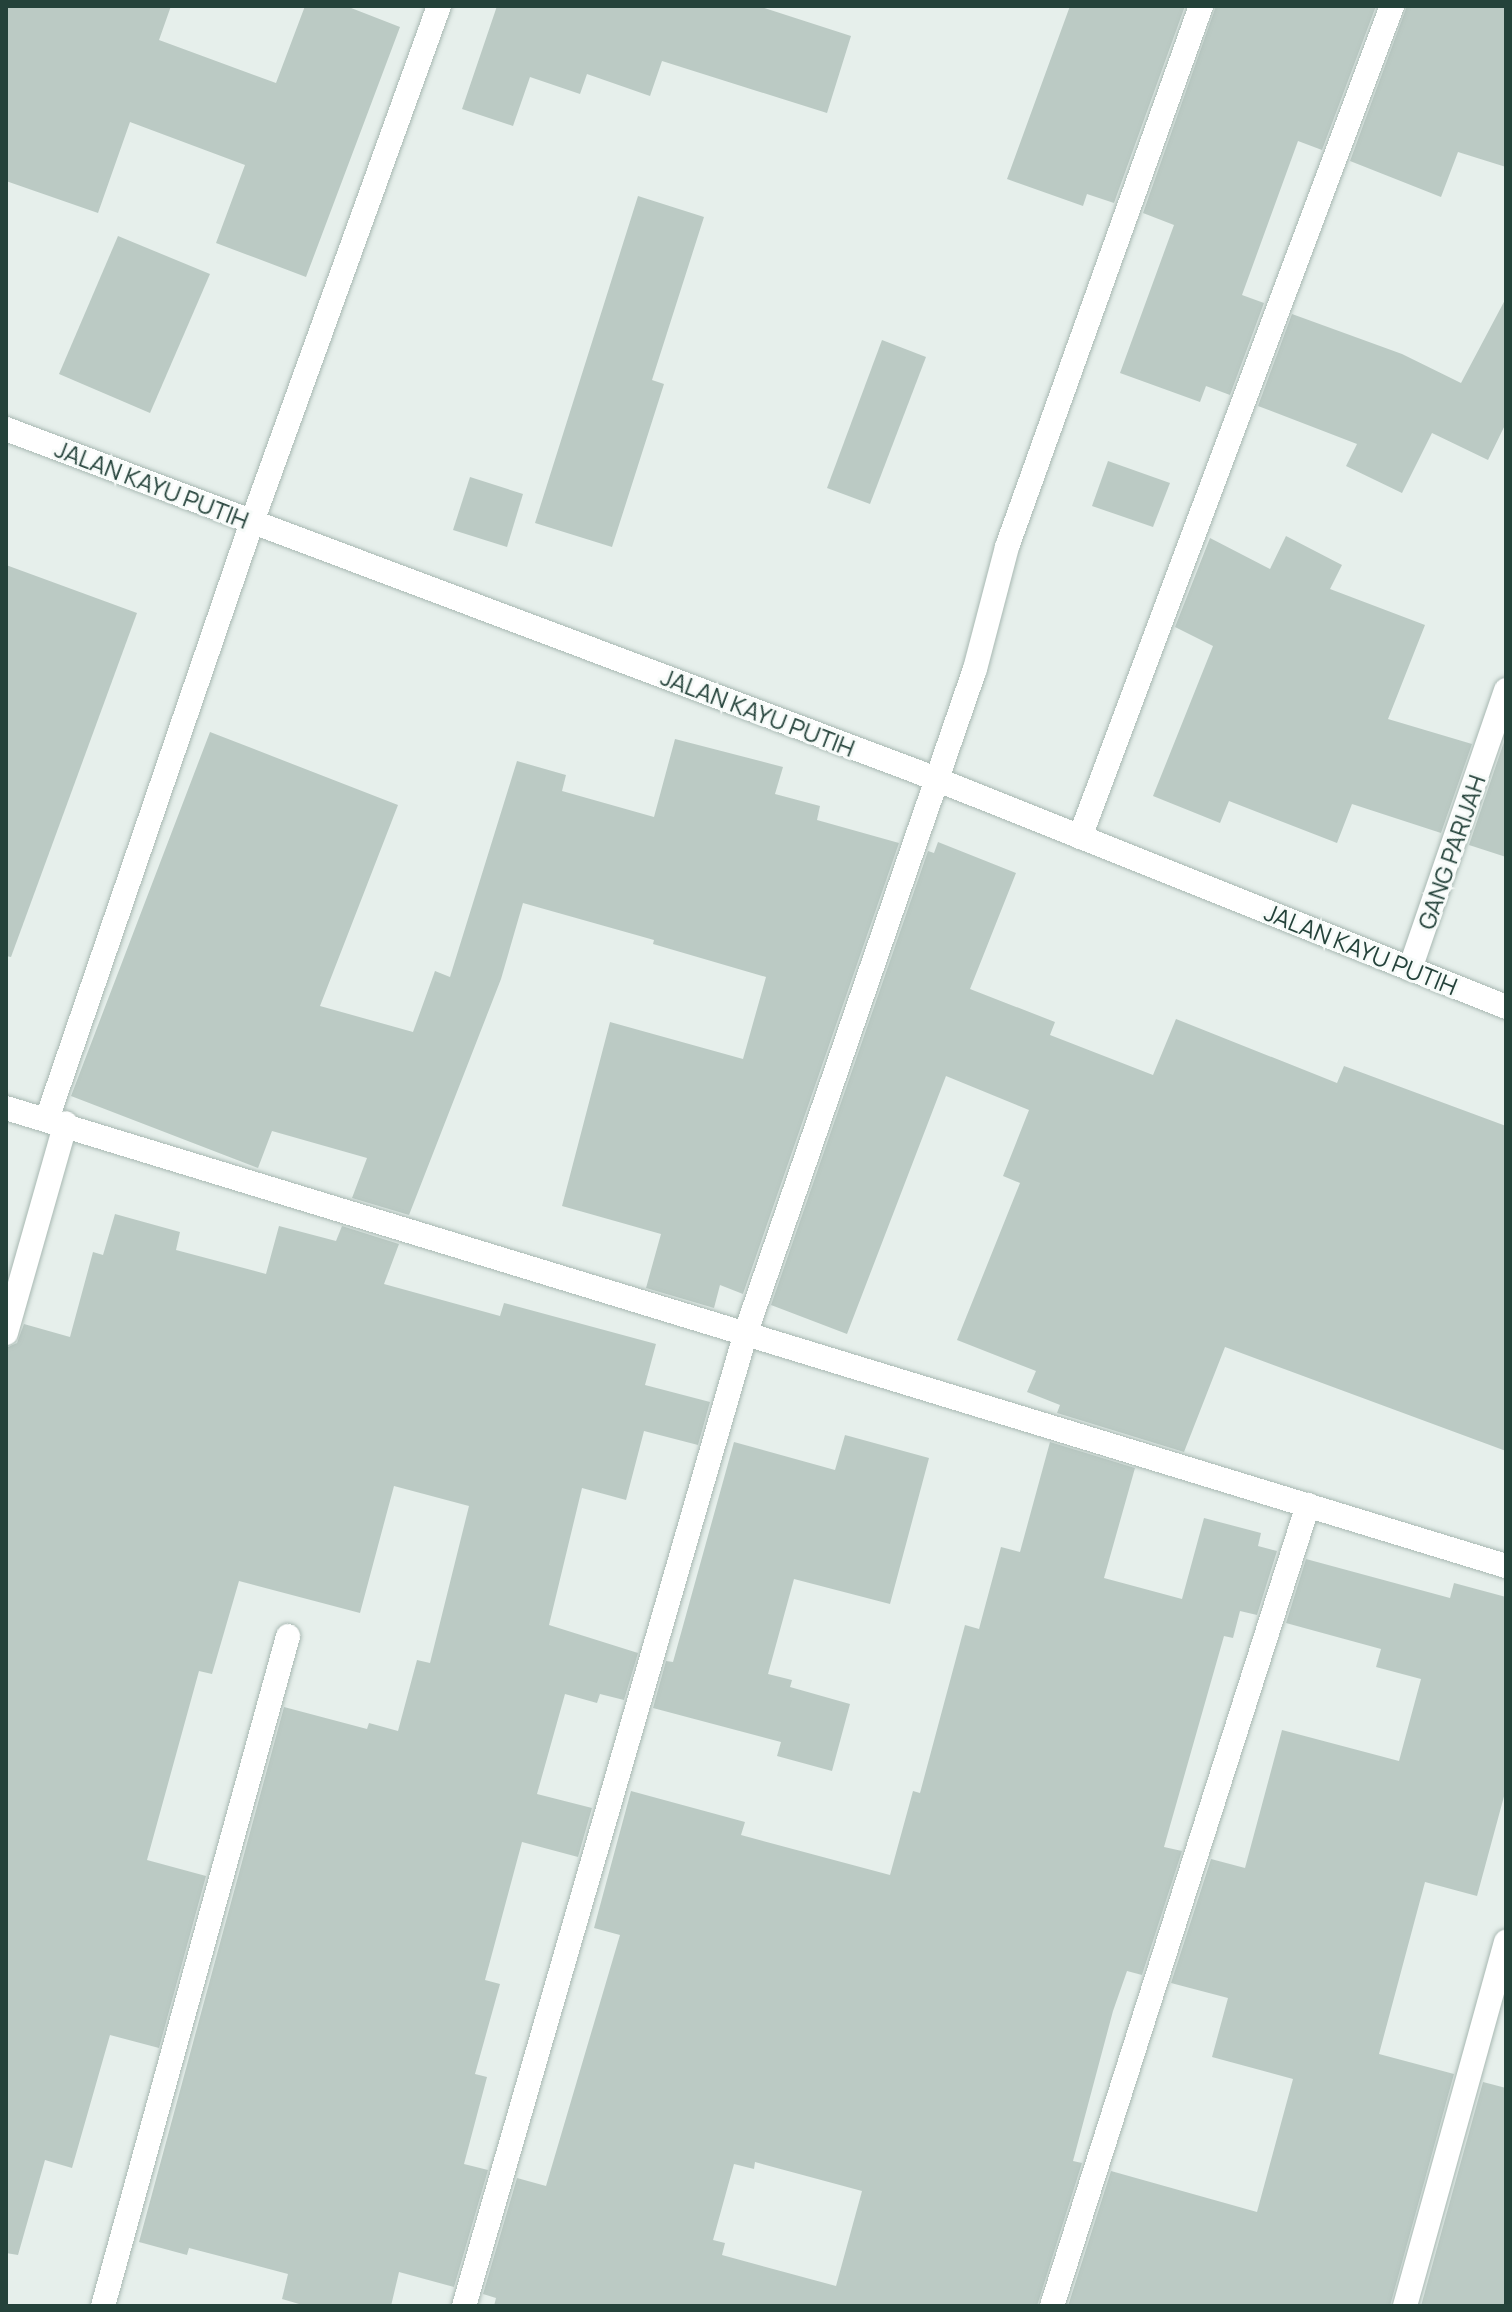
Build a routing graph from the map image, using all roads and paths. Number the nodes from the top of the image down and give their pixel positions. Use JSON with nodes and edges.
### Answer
{"nodes":[{"id":1,"x":439,"y":6,"type":"edge"},
{"id":2,"x":1201,"y":6,"type":"edge"},
{"id":3,"x":1392,"y":6,"type":"edge"},
{"id":4,"x":6,"y":429,"type":"edge"},
{"id":5,"x":252,"y":522,"type":"junction"},
{"id":6,"x":1506,"y":690,"type":"edge"},
{"id":7,"x":935,"y":782,"type":"junction"},
{"id":8,"x":1080,"y":837,"type":"junction"},
{"id":9,"x":1410,"y":969,"type":"junction"},
{"id":10,"x":1506,"y":1007,"type":"edge"},
{"id":11,"x":6,"y":1108,"type":"edge"},
{"id":12,"x":57,"y":1121,"type":"junction"},
{"id":13,"x":746,"y":1332,"type":"junction"},
{"id":14,"x":6,"y":1333,"type":"edge"},
{"id":15,"x":1308,"y":1505,"type":"junction"},
{"id":16,"x":1506,"y":1566,"type":"edge"},
{"id":17,"x":288,"y":1636,"type":"dead end"},
{"id":18,"x":1506,"y":1942,"type":"edge"},
{"id":19,"x":103,"y":2306,"type":"edge"},
{"id":20,"x":464,"y":2306,"type":"edge"},
{"id":21,"x":1052,"y":2306,"type":"edge"},
{"id":22,"x":1405,"y":2306,"type":"edge"}],
"edges":[{"from":1,"to":5,"type":"street"},
{"from":2,"to":7,"type":"street"},
{"from":3,"to":8,"type":"street"},
{"from":4,"to":5,"type":"street","name":"JALAN KAYU PUTIH"},
{"from":5,"to":7,"type":"street","name":"JALAN KAYU PUTIH"},
{"from":5,"to":12,"type":"street"},
{"from":6,"to":9,"type":"street","name":"GANG PARIJAH"},
{"from":7,"to":8,"type":"street","name":"JALAN KAYU PUTIH"},
{"from":7,"to":13,"type":"street"},
{"from":8,"to":9,"type":"street","name":"JALAN KAYU PUTIH"},
{"from":9,"to":10,"type":"street","name":"JALAN KAYU PUTIH"},
{"from":11,"to":12,"type":"street"},
{"from":12,"to":13,"type":"street"},
{"from":12,"to":14,"type":"street"},
{"from":13,"to":15,"type":"street"},
{"from":13,"to":20,"type":"street"},
{"from":15,"to":16,"type":"street"},
{"from":15,"to":21,"type":"street"},
{"from":17,"to":19,"type":"street"},
{"from":18,"to":22,"type":"street"}]}
